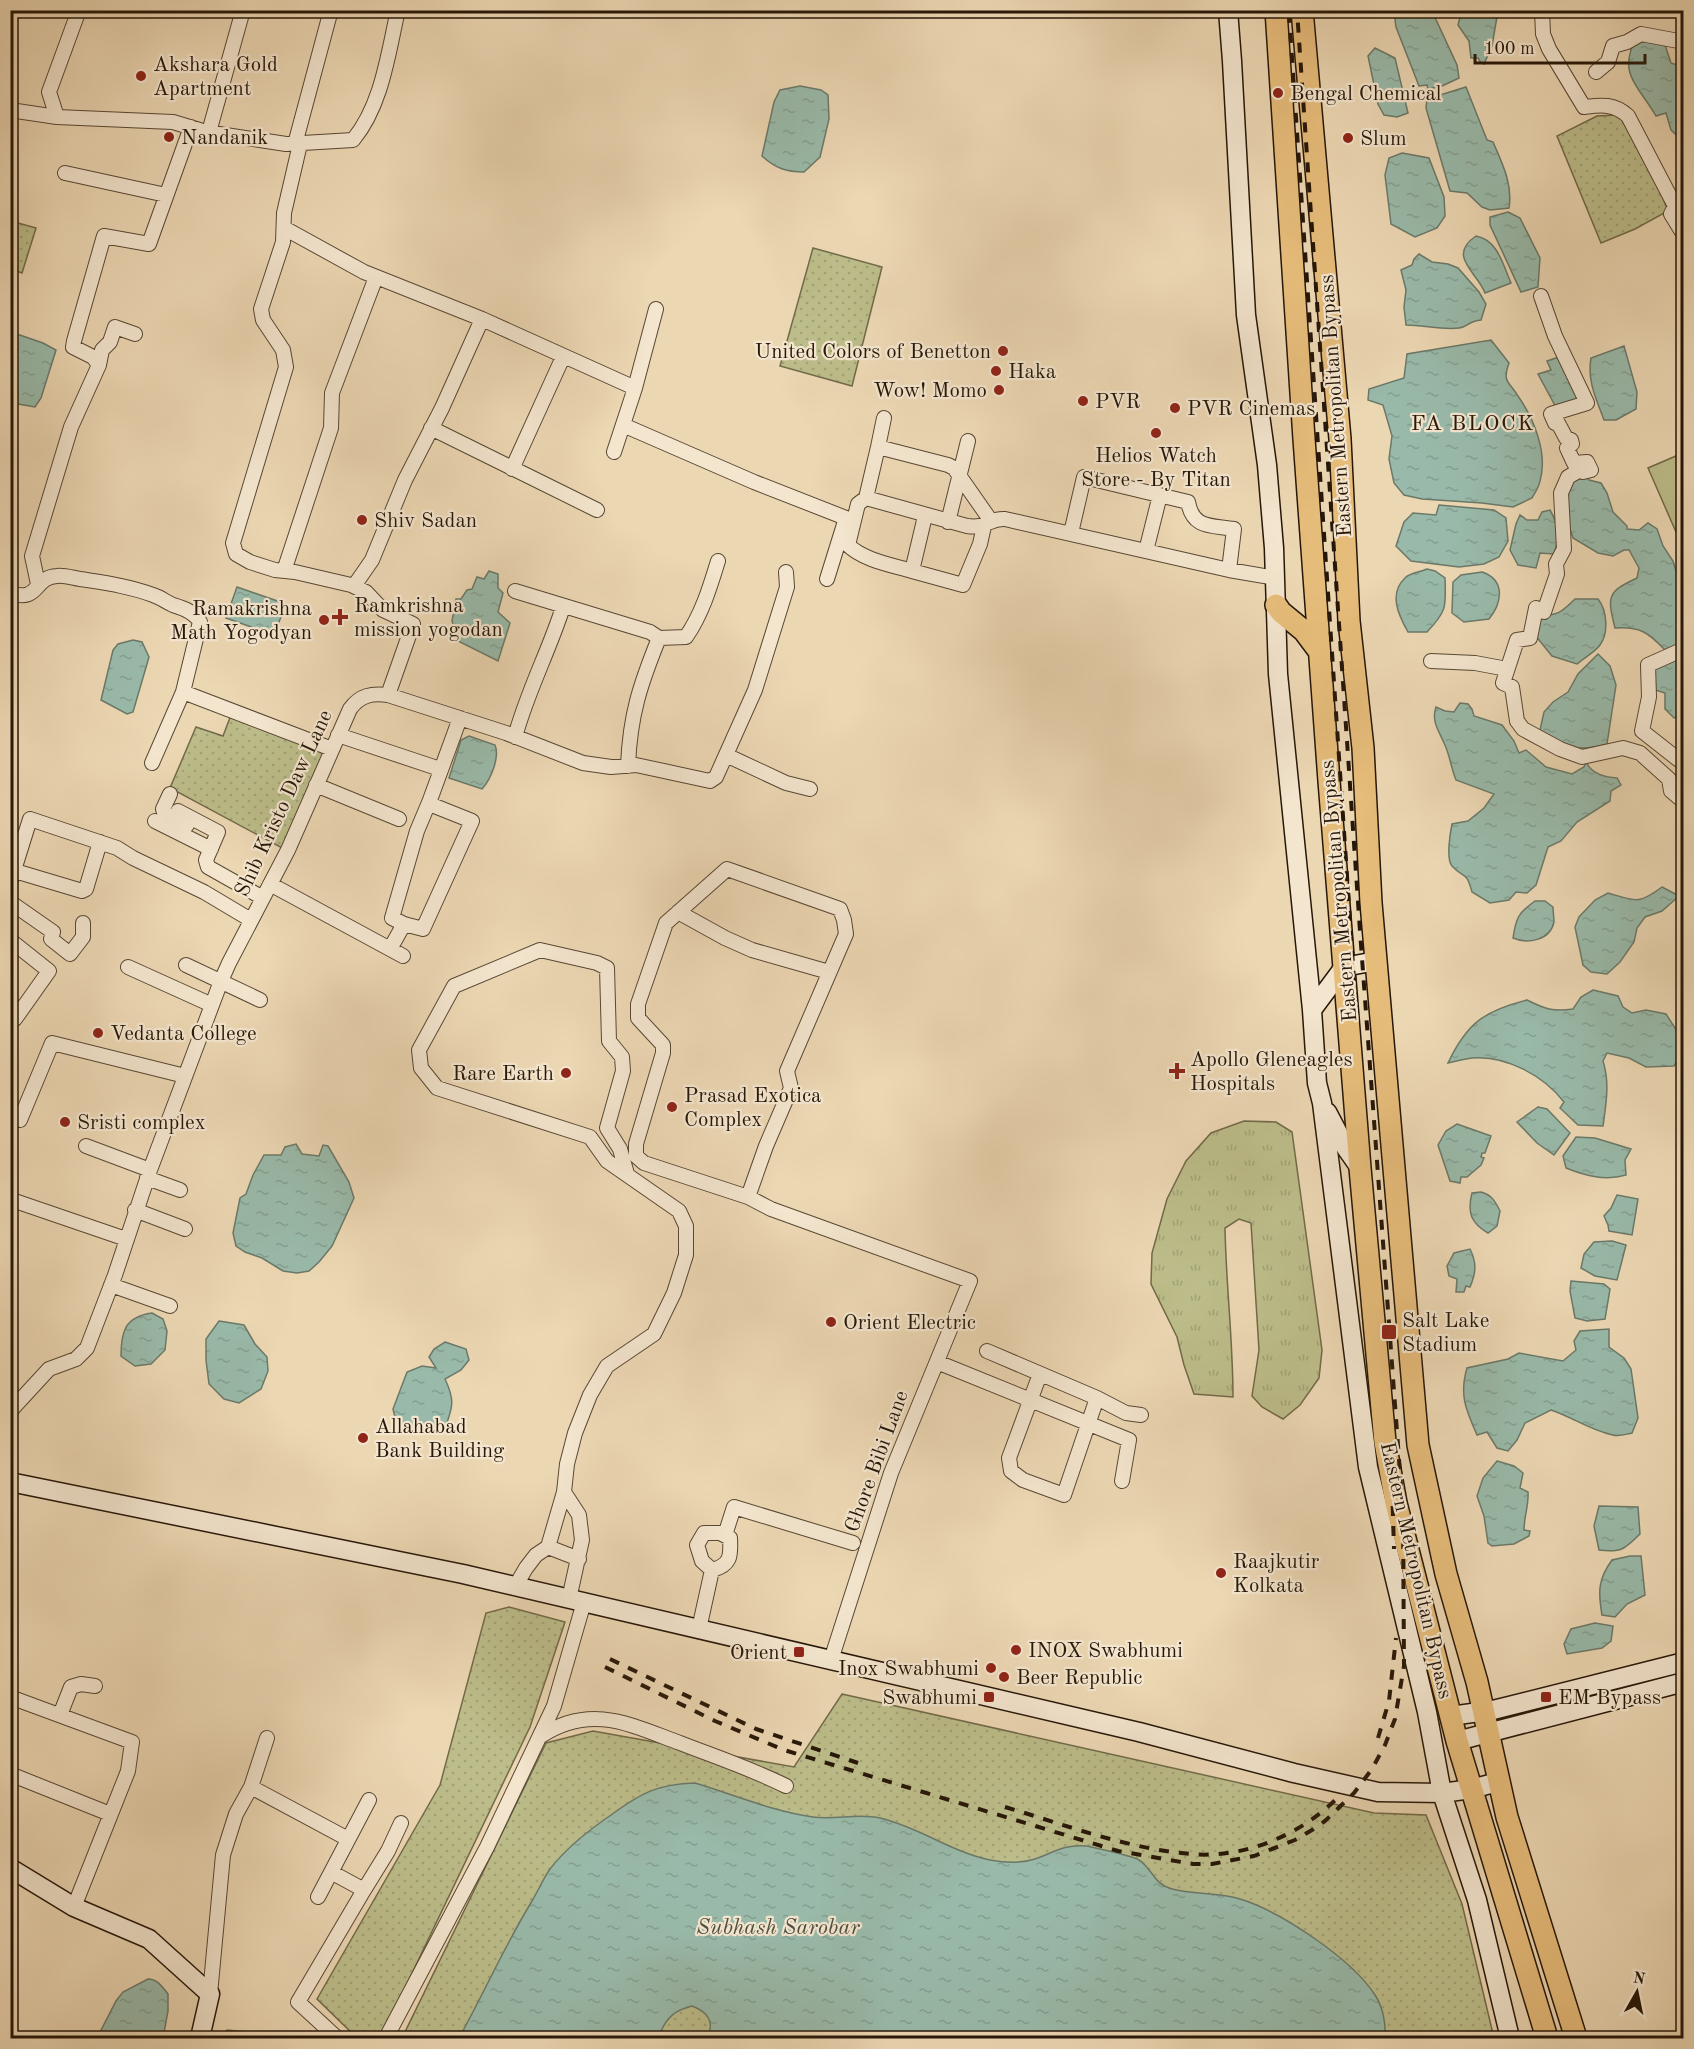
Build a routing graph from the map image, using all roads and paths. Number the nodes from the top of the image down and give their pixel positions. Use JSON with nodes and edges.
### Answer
{"nodes":[{"id":1,"x":79,"y":10,"type":"edge"},
{"id":2,"x":243,"y":10,"type":"edge"},
{"id":3,"x":331,"y":10,"type":"edge"},
{"id":4,"x":399,"y":10,"type":"edge"},
{"id":5,"x":1228,"y":10,"type":"edge"},
{"id":6,"x":1276,"y":10,"type":"edge"},
{"id":7,"x":1302,"y":10,"type":"edge"},
{"id":8,"x":1542,"y":10,"type":"edge"},
{"id":9,"x":1683,"y":42,"type":"edge"},
{"id":10,"x":1596,"y":72,"type":"dead end"},
{"id":11,"x":10,"y":110,"type":"edge"},
{"id":12,"x":57,"y":117,"type":"junction"},
{"id":13,"x":191,"y":127,"type":"junction"},
{"id":14,"x":209,"y":132,"type":"junction"},
{"id":15,"x":298,"y":144,"type":"junction"},
{"id":16,"x":65,"y":173,"type":"dead end"},
{"id":17,"x":166,"y":195,"type":"junction"},
{"id":18,"x":284,"y":228,"type":"junction"},
{"id":19,"x":1683,"y":235,"type":"edge"},
{"id":20,"x":376,"y":277,"type":"junction"},
{"id":21,"x":1541,"y":297,"type":"dead end"},
{"id":22,"x":656,"y":309,"type":"dead end"},
{"id":23,"x":482,"y":320,"type":"junction"},
{"id":24,"x":135,"y":334,"type":"dead end"},
{"id":25,"x":563,"y":357,"type":"junction"},
{"id":26,"x":99,"y":365,"type":"junction"},
{"id":27,"x":635,"y":388,"type":"junction"},
{"id":28,"x":884,"y":418,"type":"dead end"},
{"id":29,"x":623,"y":425,"type":"junction"},
{"id":30,"x":431,"y":428,"type":"junction"},
{"id":31,"x":968,"y":441,"type":"dead end"},
{"id":32,"x":878,"y":447,"type":"junction"},
{"id":33,"x":614,"y":452,"type":"dead end"},
{"id":34,"x":512,"y":469,"type":"junction"},
{"id":35,"x":960,"y":474,"type":"junction"},
{"id":36,"x":1160,"y":495,"type":"junction"},
{"id":37,"x":866,"y":498,"type":"junction"},
{"id":38,"x":597,"y":510,"type":"dead end"},
{"id":39,"x":925,"y":516,"type":"junction"},
{"id":40,"x":948,"y":522,"type":"junction"},
{"id":41,"x":988,"y":523,"type":"junction"},
{"id":42,"x":1071,"y":533,"type":"junction"},
{"id":43,"x":1146,"y":551,"type":"junction"},
{"id":44,"x":718,"y":561,"type":"dead end"},
{"id":45,"x":1229,"y":570,"type":"junction"},
{"id":46,"x":284,"y":571,"type":"junction"},
{"id":47,"x":912,"y":571,"type":"junction"},
{"id":48,"x":786,"y":572,"type":"dead end"},
{"id":49,"x":1275,"y":578,"type":"junction"},
{"id":50,"x":827,"y":579,"type":"dead end"},
{"id":51,"x":38,"y":584,"type":"junction"},
{"id":52,"x":354,"y":586,"type":"junction"},
{"id":53,"x":514,"y":591,"type":"dead end"},
{"id":54,"x":10,"y":593,"type":"edge"},
{"id":55,"x":1276,"y":605,"type":"junction"},
{"id":56,"x":563,"y":607,"type":"junction"},
{"id":57,"x":659,"y":638,"type":"junction"},
{"id":58,"x":1683,"y":650,"type":"edge"},
{"id":59,"x":1319,"y":651,"type":"junction"},
{"id":60,"x":1431,"y":661,"type":"dead end"},
{"id":61,"x":1507,"y":669,"type":"junction"},
{"id":62,"x":183,"y":692,"type":"junction"},
{"id":63,"x":388,"y":695,"type":"junction"},
{"id":64,"x":460,"y":718,"type":"junction"},
{"id":65,"x":338,"y":735,"type":"junction"},
{"id":66,"x":515,"y":737,"type":"junction"},
{"id":67,"x":332,"y":749,"type":"junction"},
{"id":68,"x":726,"y":755,"type":"junction"},
{"id":69,"x":152,"y":763,"type":"dead end"},
{"id":70,"x":1683,"y":764,"type":"edge"},
{"id":71,"x":628,"y":766,"type":"junction"},
{"id":72,"x":440,"y":769,"type":"junction"},
{"id":73,"x":316,"y":785,"type":"junction"},
{"id":74,"x":810,"y":789,"type":"dead end"},
{"id":75,"x":170,"y":794,"type":"dead end"},
{"id":76,"x":430,"y":800,"type":"junction"},
{"id":77,"x":1683,"y":802,"type":"edge"},
{"id":78,"x":178,"y":811,"type":"dead end"},
{"id":79,"x":399,"y":819,"type":"dead end"},
{"id":80,"x":155,"y":821,"type":"dead end"},
{"id":81,"x":100,"y":842,"type":"junction"},
{"id":82,"x":214,"y":844,"type":"junction"},
{"id":83,"x":13,"y":877,"type":"edge"},
{"id":84,"x":270,"y":884,"type":"junction"},
{"id":85,"x":263,"y":898,"type":"junction"},
{"id":86,"x":10,"y":902,"type":"edge"},
{"id":87,"x":678,"y":912,"type":"junction"},
{"id":88,"x":251,"y":920,"type":"junction"},
{"id":89,"x":83,"y":923,"type":"dead end"},
{"id":90,"x":404,"y":924,"type":"junction"},
{"id":91,"x":10,"y":939,"type":"edge"},
{"id":92,"x":390,"y":949,"type":"junction"},
{"id":93,"x":403,"y":956,"type":"dead end"},
{"id":94,"x":1376,"y":961,"type":"junction"},
{"id":95,"x":186,"y":965,"type":"dead end"},
{"id":96,"x":1344,"y":967,"type":"junction"},
{"id":97,"x":128,"y":968,"type":"dead end"},
{"id":98,"x":829,"y":972,"type":"junction"},
{"id":99,"x":221,"y":981,"type":"junction"},
{"id":100,"x":260,"y":1000,"type":"dead end"},
{"id":101,"x":212,"y":1005,"type":"junction"},
{"id":102,"x":1312,"y":1010,"type":"junction"},
{"id":103,"x":10,"y":1017,"type":"edge"},
{"id":104,"x":185,"y":1076,"type":"junction"},
{"id":105,"x":1322,"y":1103,"type":"junction"},
{"id":106,"x":12,"y":1117,"type":"edge"},
{"id":107,"x":607,"y":1128,"type":"junction"},
{"id":108,"x":590,"y":1137,"type":"junction"},
{"id":109,"x":86,"y":1146,"type":"dead end"},
{"id":110,"x":1360,"y":1168,"type":"junction"},
{"id":111,"x":148,"y":1174,"type":"junction"},
{"id":112,"x":627,"y":1174,"type":"junction"},
{"id":113,"x":180,"y":1190,"type":"dead end"},
{"id":114,"x":748,"y":1197,"type":"junction"},
{"id":115,"x":12,"y":1200,"type":"edge"},
{"id":116,"x":135,"y":1210,"type":"junction"},
{"id":117,"x":185,"y":1229,"type":"dead end"},
{"id":118,"x":126,"y":1239,"type":"junction"},
{"id":119,"x":111,"y":1285,"type":"junction"},
{"id":120,"x":170,"y":1306,"type":"dead end"},
{"id":121,"x":987,"y":1351,"type":"dead end"},
{"id":122,"x":937,"y":1362,"type":"junction"},
{"id":123,"x":1040,"y":1374,"type":"junction"},
{"id":124,"x":1097,"y":1398,"type":"junction"},
{"id":125,"x":1031,"y":1400,"type":"junction"},
{"id":126,"x":10,"y":1414,"type":"edge"},
{"id":127,"x":1141,"y":1416,"type":"dead end"},
{"id":128,"x":1088,"y":1423,"type":"junction"},
{"id":129,"x":1122,"y":1481,"type":"dead end"},
{"id":130,"x":10,"y":1482,"type":"edge"},
{"id":131,"x":564,"y":1492,"type":"junction"},
{"id":132,"x":724,"y":1535,"type":"junction"},
{"id":133,"x":853,"y":1543,"type":"dead end"},
{"id":134,"x":548,"y":1547,"type":"junction"},
{"id":135,"x":579,"y":1560,"type":"junction"},
{"id":136,"x":712,"y":1570,"type":"junction"},
{"id":137,"x":515,"y":1587,"type":"junction"},
{"id":138,"x":577,"y":1601,"type":"junction"},
{"id":139,"x":699,"y":1629,"type":"junction"},
{"id":140,"x":831,"y":1660,"type":"junction"},
{"id":141,"x":1683,"y":1662,"type":"edge"},
{"id":142,"x":1683,"y":1682,"type":"edge"},
{"id":143,"x":95,"y":1686,"type":"dead end"},
{"id":144,"x":10,"y":1697,"type":"edge"},
{"id":145,"x":1483,"y":1710,"type":"junction"},
{"id":146,"x":60,"y":1715,"type":"junction"},
{"id":147,"x":1451,"y":1716,"type":"junction"},
{"id":148,"x":1488,"y":1733,"type":"junction"},
{"id":149,"x":540,"y":1737,"type":"junction"},
{"id":150,"x":267,"y":1738,"type":"dead end"},
{"id":151,"x":1457,"y":1741,"type":"junction"},
{"id":152,"x":10,"y":1774,"type":"edge"},
{"id":153,"x":1498,"y":1782,"type":"junction"},
{"id":154,"x":786,"y":1786,"type":"dead end"},
{"id":155,"x":251,"y":1787,"type":"junction"},
{"id":156,"x":1471,"y":1789,"type":"junction"},
{"id":157,"x":1442,"y":1793,"type":"junction"},
{"id":158,"x":369,"y":1800,"type":"dead end"},
{"id":159,"x":110,"y":1814,"type":"junction"},
{"id":160,"x":401,"y":1823,"type":"dead end"},
{"id":161,"x":348,"y":1839,"type":"junction"},
{"id":162,"x":10,"y":1868,"type":"edge"},
{"id":163,"x":331,"y":1872,"type":"junction"},
{"id":164,"x":364,"y":1890,"type":"junction"},
{"id":165,"x":318,"y":1897,"type":"dead end"},
{"id":166,"x":74,"y":1907,"type":"junction"},
{"id":167,"x":210,"y":1994,"type":"junction"},
{"id":168,"x":200,"y":2038,"type":"edge"},
{"id":169,"x":337,"y":2038,"type":"edge"},
{"id":170,"x":386,"y":2038,"type":"edge"},
{"id":171,"x":1510,"y":2038,"type":"edge"},
{"id":172,"x":1547,"y":2038,"type":"edge"},
{"id":173,"x":1576,"y":2038,"type":"edge"}],
"edges":[{"from":1,"to":12,"type":"street"},
{"from":2,"to":14,"type":"street"},
{"from":3,"to":15,"type":"street"},
{"from":4,"to":15,"type":"street"},
{"from":5,"to":49,"type":"street"},
{"from":6,"to":59,"type":"main road","name":"Eastern Metropolitan Bypass"},
{"from":7,"to":94,"type":"main road","name":"Eastern Metropolitan Bypass"},
{"from":8,"to":19,"type":"street"},
{"from":9,"to":10,"type":"street"},
{"from":11,"to":12,"type":"street"},
{"from":12,"to":13,"type":"street"},
{"from":13,"to":14,"type":"street"},
{"from":13,"to":17,"type":"street"},
{"from":14,"to":15,"type":"street"},
{"from":15,"to":18,"type":"street"},
{"from":16,"to":17,"type":"street"},
{"from":17,"to":26,"type":"street"},
{"from":18,"to":20,"type":"street"},
{"from":18,"to":46,"type":"street"},
{"from":20,"to":23,"type":"street"},
{"from":20,"to":46,"type":"street"},
{"from":21,"to":61,"type":"street"},
{"from":22,"to":27,"type":"street"},
{"from":23,"to":25,"type":"street"},
{"from":23,"to":30,"type":"street"},
{"from":24,"to":26,"type":"street"},
{"from":25,"to":27,"type":"street"},
{"from":25,"to":34,"type":"street"},
{"from":26,"to":51,"type":"street"},
{"from":27,"to":29,"type":"street"},
{"from":28,"to":32,"type":"street"},
{"from":29,"to":33,"type":"street"},
{"from":29,"to":50,"type":"street"},
{"from":30,"to":34,"type":"street"},
{"from":30,"to":52,"type":"street"},
{"from":31,"to":35,"type":"street"},
{"from":32,"to":35,"type":"street"},
{"from":32,"to":37,"type":"street"},
{"from":34,"to":38,"type":"street"},
{"from":35,"to":40,"type":"street"},
{"from":35,"to":41,"type":"street"},
{"from":36,"to":42,"type":"street"},
{"from":36,"to":43,"type":"street"},
{"from":36,"to":45,"type":"street"},
{"from":37,"to":39,"type":"street"},
{"from":37,"to":47,"type":"street"},
{"from":39,"to":40,"type":"street"},
{"from":39,"to":47,"type":"street"},
{"from":40,"to":41,"type":"street"},
{"from":41,"to":42,"type":"street"},
{"from":41,"to":47,"type":"street"},
{"from":42,"to":43,"type":"street"},
{"from":43,"to":45,"type":"street"},
{"from":44,"to":57,"type":"street"},
{"from":45,"to":49,"type":"street"},
{"from":46,"to":52,"type":"street"},
{"from":48,"to":68,"type":"street","name":"Shib Kristo Daw Lane"},
{"from":49,"to":55,"type":"street"},
{"from":51,"to":54,"type":"street"},
{"from":51,"to":62,"type":"street"},
{"from":52,"to":63,"type":"street"},
{"from":53,"to":56,"type":"street"},
{"from":55,"to":59,"type":"main road"},
{"from":55,"to":102,"type":"street"},
{"from":56,"to":57,"type":"street"},
{"from":56,"to":66,"type":"street"},
{"from":57,"to":71,"type":"street"},
{"from":58,"to":70,"type":"street"},
{"from":59,"to":96,"type":"main road","name":"Eastern Metropolitan Bypass"},
{"from":60,"to":61,"type":"street"},
{"from":61,"to":77,"type":"street"},
{"from":62,"to":67,"type":"street"},
{"from":62,"to":69,"type":"street"},
{"from":63,"to":64,"type":"street","name":"Shib Kristo Daw Lane"},
{"from":63,"to":65,"type":"street","name":"Shib Kristo Daw Lane"},
{"from":64,"to":66,"type":"street","name":"Shib Kristo Daw Lane"},
{"from":64,"to":72,"type":"street"},
{"from":65,"to":67,"type":"street","name":"Shib Kristo Daw Lane"},
{"from":65,"to":72,"type":"street"},
{"from":66,"to":71,"type":"street","name":"Shib Kristo Daw Lane"},
{"from":67,"to":73,"type":"street","name":"Shib Kristo Daw Lane"},
{"from":68,"to":71,"type":"street","name":"Shib Kristo Daw Lane"},
{"from":68,"to":74,"type":"street"},
{"from":72,"to":76,"type":"street"},
{"from":73,"to":79,"type":"street"},
{"from":73,"to":84,"type":"street","name":"Shib Kristo Daw Lane"},
{"from":75,"to":82,"type":"street"},
{"from":76,"to":90,"type":"street"},
{"from":76,"to":90,"type":"street"},
{"from":78,"to":82,"type":"street"},
{"from":80,"to":82,"type":"street"},
{"from":81,"to":83,"type":"street"},
{"from":81,"to":83,"type":"street"},
{"from":81,"to":88,"type":"street"},
{"from":82,"to":85,"type":"street"},
{"from":84,"to":85,"type":"street","name":"Shib Kristo Daw Lane"},
{"from":84,"to":92,"type":"street"},
{"from":85,"to":88,"type":"street","name":"Shib Kristo Daw Lane"},
{"from":86,"to":89,"type":"street"},
{"from":87,"to":98,"type":"street"},
{"from":87,"to":98,"type":"street"},
{"from":87,"to":114,"type":"street"},
{"from":88,"to":99,"type":"street","name":"Shib Kristo Daw Lane"},
{"from":90,"to":92,"type":"street"},
{"from":91,"to":103,"type":"street"},
{"from":92,"to":93,"type":"street"},
{"from":94,"to":96,"type":"street"},
{"from":94,"to":145,"type":"main road","name":"Eastern Metropolitan Bypass"},
{"from":95,"to":99,"type":"street"},
{"from":96,"to":102,"type":"street"},
{"from":96,"to":110,"type":"main road","name":"Eastern Metropolitan Bypass"},
{"from":97,"to":101,"type":"street"},
{"from":98,"to":114,"type":"street"},
{"from":99,"to":100,"type":"street"},
{"from":99,"to":101,"type":"street","name":"Shib Kristo Daw Lane"},
{"from":101,"to":104,"type":"street","name":"Shib Kristo Daw Lane"},
{"from":102,"to":105,"type":"street"},
{"from":104,"to":106,"type":"street"},
{"from":104,"to":111,"type":"street","name":"Shib Kristo Daw Lane"},
{"from":105,"to":110,"type":"street"},
{"from":105,"to":157,"type":"street"},
{"from":107,"to":108,"type":"street"},
{"from":107,"to":108,"type":"street"},
{"from":107,"to":112,"type":"street"},
{"from":108,"to":112,"type":"street"},
{"from":109,"to":111,"type":"street"},
{"from":110,"to":147,"type":"main road","name":"Eastern Metropolitan Bypass"},
{"from":111,"to":113,"type":"street"},
{"from":111,"to":116,"type":"street","name":"Shib Kristo Daw Lane"},
{"from":112,"to":131,"type":"street"},
{"from":114,"to":122,"type":"street","name":"Ghore Bibi Lane"},
{"from":115,"to":118,"type":"street"},
{"from":116,"to":117,"type":"street"},
{"from":116,"to":118,"type":"street","name":"Shib Kristo Daw Lane"},
{"from":118,"to":119,"type":"street","name":"Shib Kristo Daw Lane"},
{"from":119,"to":120,"type":"street"},
{"from":119,"to":126,"type":"street","name":"Shib Kristo Daw Lane"},
{"from":121,"to":123,"type":"street"},
{"from":122,"to":125,"type":"street"},
{"from":122,"to":140,"type":"street","name":"Ghore Bibi Lane"},
{"from":123,"to":124,"type":"street"},
{"from":123,"to":125,"type":"street"},
{"from":124,"to":127,"type":"street"},
{"from":124,"to":128,"type":"street"},
{"from":125,"to":128,"type":"street"},
{"from":125,"to":128,"type":"street"},
{"from":128,"to":129,"type":"street"},
{"from":130,"to":137,"type":"street"},
{"from":131,"to":134,"type":"street"},
{"from":131,"to":135,"type":"street"},
{"from":132,"to":133,"type":"street"},
{"from":132,"to":136,"type":"street"},
{"from":132,"to":136,"type":"street"},
{"from":134,"to":135,"type":"street"},
{"from":134,"to":137,"type":"street"},
{"from":135,"to":138,"type":"street"},
{"from":136,"to":139,"type":"street"},
{"from":137,"to":138,"type":"street"},
{"from":138,"to":139,"type":"street"},
{"from":138,"to":149,"type":"street"},
{"from":139,"to":140,"type":"street"},
{"from":140,"to":157,"type":"street"},
{"from":141,"to":145,"type":"street"},
{"from":142,"to":148,"type":"street"},
{"from":143,"to":146,"type":"street"},
{"from":144,"to":146,"type":"street"},
{"from":145,"to":147,"type":"street"},
{"from":145,"to":148,"type":"main road","name":"Eastern Metropolitan Bypass"},
{"from":146,"to":159,"type":"street"},
{"from":147,"to":151,"type":"main road","name":"Eastern Metropolitan Bypass"},
{"from":148,"to":151,"type":"street"},
{"from":148,"to":153,"type":"main road","name":"Eastern Metropolitan Bypass"},
{"from":149,"to":154,"type":"street"},
{"from":149,"to":170,"type":"street"},
{"from":150,"to":155,"type":"street"},
{"from":151,"to":156,"type":"main road","name":"Eastern Metropolitan Bypass"},
{"from":152,"to":159,"type":"street"},
{"from":153,"to":156,"type":"street"},
{"from":153,"to":173,"type":"main road","name":"Eastern Metropolitan Bypass"},
{"from":155,"to":161,"type":"street"},
{"from":155,"to":167,"type":"street"},
{"from":156,"to":157,"type":"street"},
{"from":156,"to":172,"type":"main road","name":"Eastern Metropolitan Bypass"},
{"from":157,"to":171,"type":"street"},
{"from":158,"to":161,"type":"street"},
{"from":159,"to":166,"type":"street"},
{"from":160,"to":164,"type":"street"},
{"from":161,"to":163,"type":"street"},
{"from":162,"to":166,"type":"street"},
{"from":163,"to":164,"type":"street"},
{"from":163,"to":165,"type":"street"},
{"from":164,"to":169,"type":"street"},
{"from":166,"to":167,"type":"street"},
{"from":167,"to":168,"type":"street"}]}
